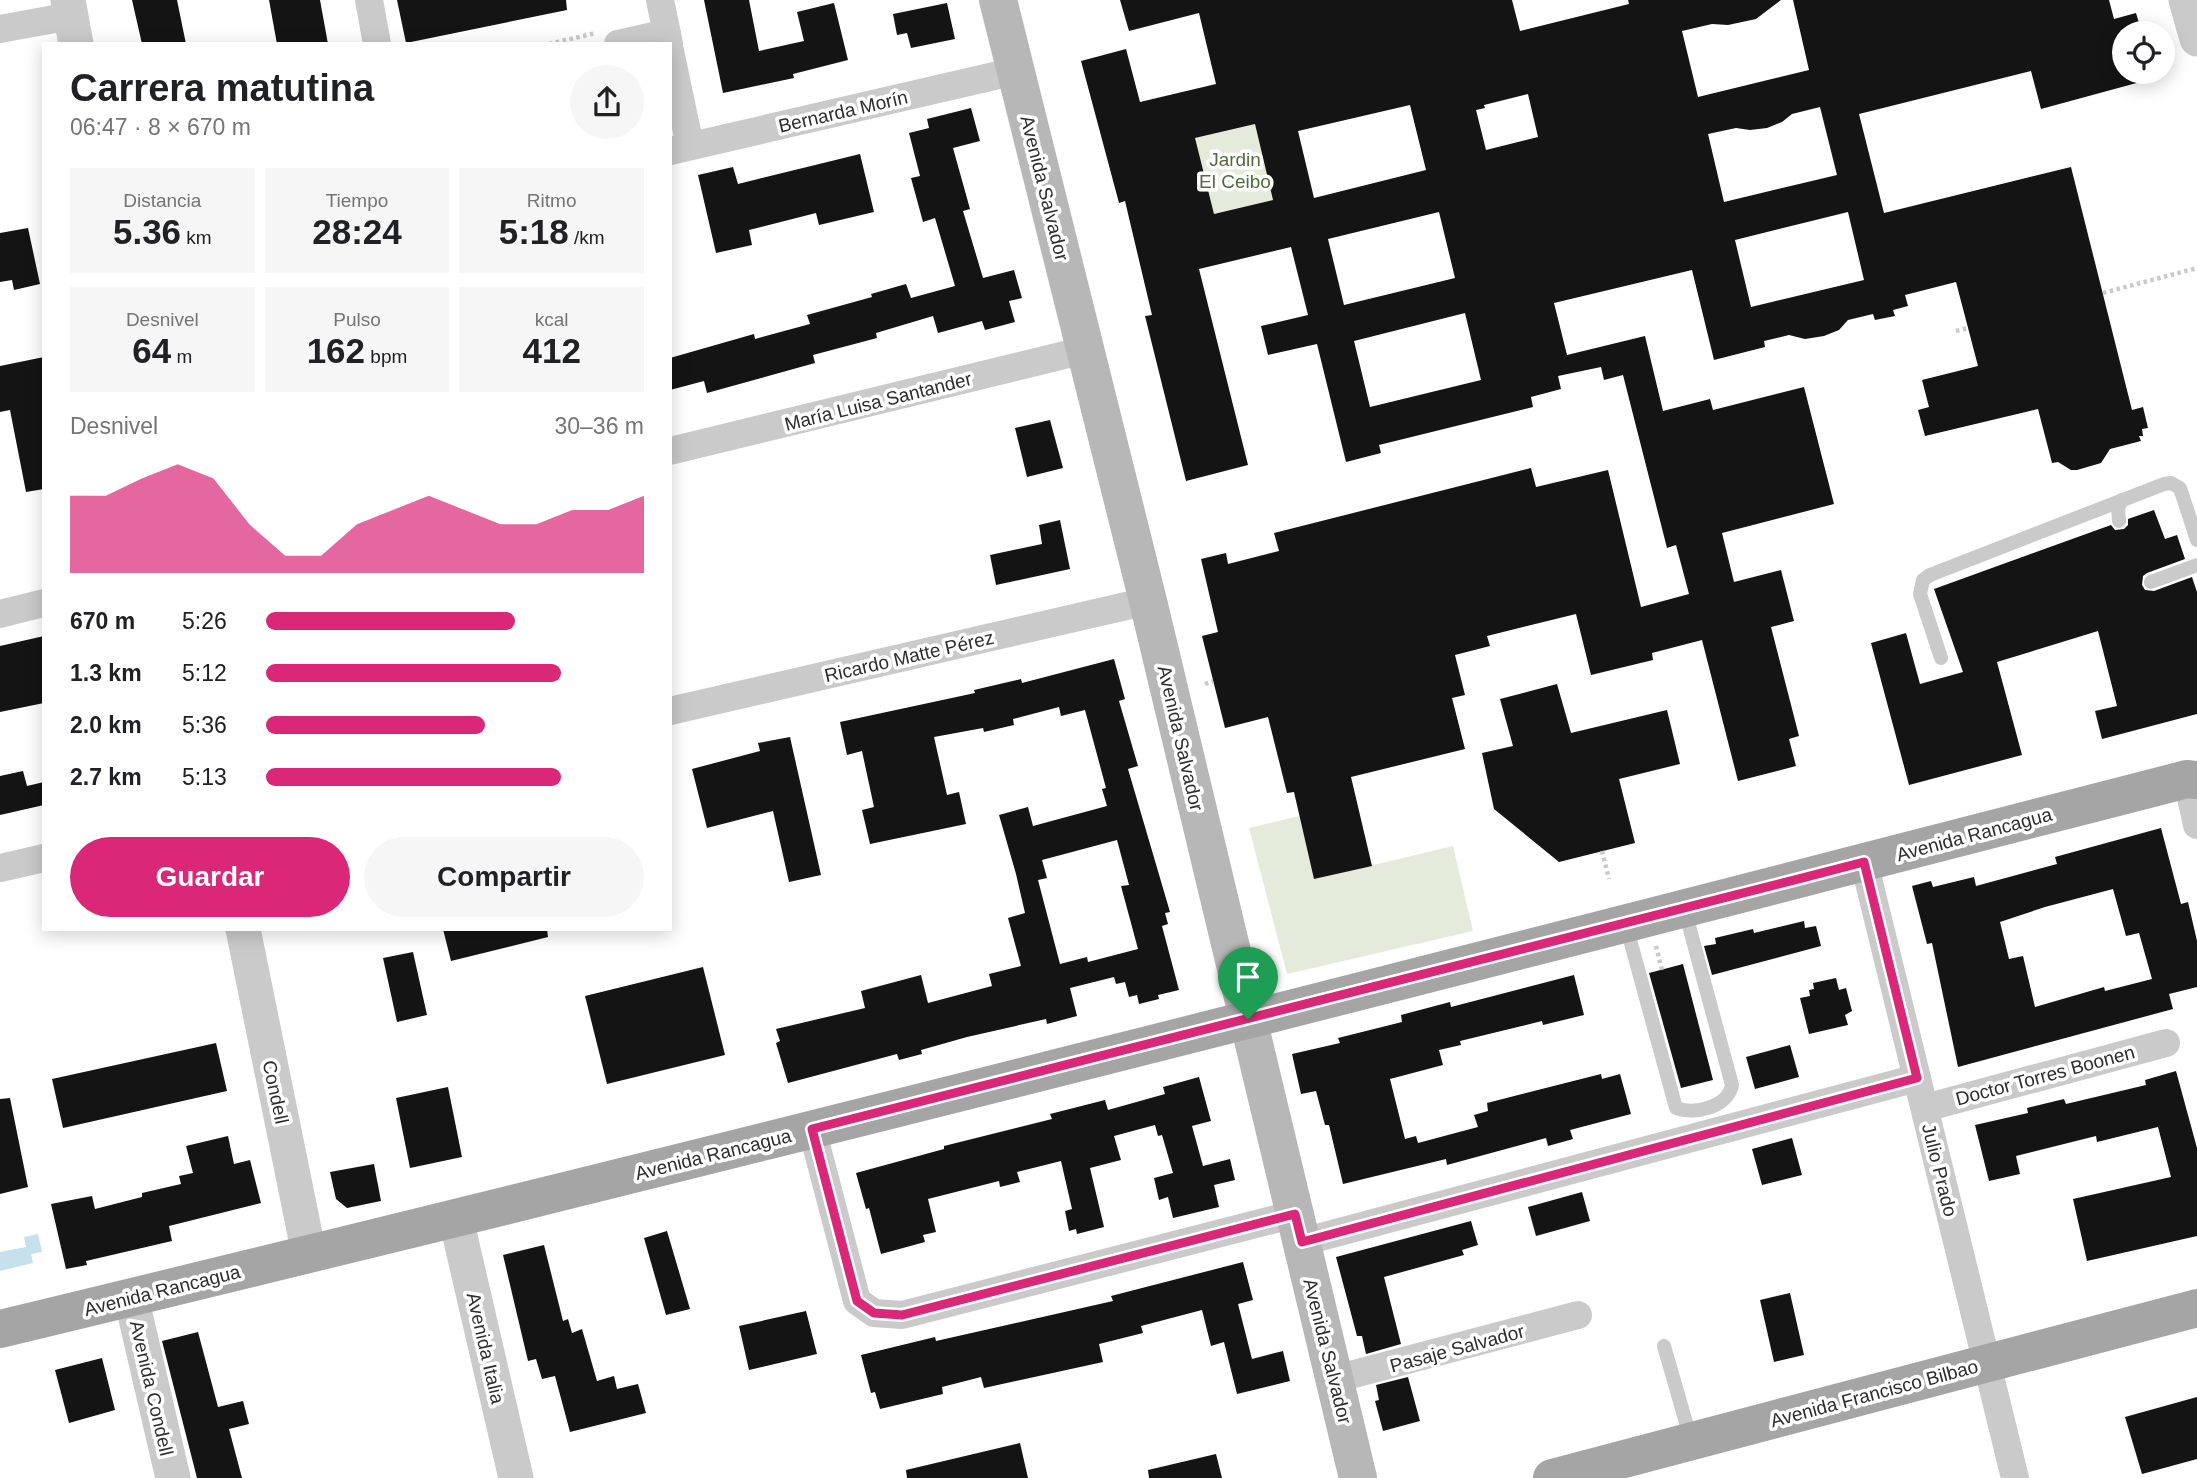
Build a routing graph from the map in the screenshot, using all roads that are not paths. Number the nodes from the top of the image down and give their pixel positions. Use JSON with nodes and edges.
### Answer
{"nodes":[{"id":1,"x":369,"y":0,"type":"edge"},
{"id":2,"x":660,"y":0,"type":"edge"},
{"id":3,"x":998,"y":0,"type":"edge"},
{"id":4,"x":2190,"y":1,"type":"edge"},
{"id":5,"x":72,"y":20,"type":"edge"},
{"id":6,"x":0,"y":29,"type":"edge"},
{"id":7,"x":2197,"y":39,"type":"edge"},
{"id":8,"x":377,"y":42,"type":"edge"},
{"id":9,"x":669,"y":42,"type":"edge"},
{"id":10,"x":1016,"y":71,"type":"junction"},
{"id":11,"x":672,"y":72,"type":"edge"},
{"id":12,"x":680,"y":149,"type":"edge"},
{"id":13,"x":1085,"y":350,"type":"junction"},
{"id":14,"x":672,"y":451,"type":"edge"},
{"id":15,"x":2122,"y":500,"type":"junction"},
{"id":16,"x":2119,"y":521,"type":"dead end"},
{"id":17,"x":2197,"y":540,"type":"edge"},
{"id":18,"x":2197,"y":565,"type":"edge"},
{"id":19,"x":2151,"y":582,"type":"dead end"},
{"id":20,"x":1148,"y":601,"type":"junction"},
{"id":21,"x":42,"y":604,"type":"edge"},
{"id":22,"x":0,"y":614,"type":"edge"},
{"id":23,"x":1941,"y":658,"type":"dead end"},
{"id":24,"x":672,"y":712,"type":"edge"},
{"id":25,"x":2194,"y":778,"type":"edge"},
{"id":26,"x":2197,"y":825,"type":"edge"},
{"id":27,"x":42,"y":858,"type":"edge"},
{"id":28,"x":1864,"y":862,"type":"junction"},
{"id":29,"x":0,"y":868,"type":"edge"},
{"id":30,"x":1685,"y":909,"type":"junction"},
{"id":31,"x":243,"y":931,"type":"edge"},
{"id":32,"x":1640,"y":933,"type":"junction"},
{"id":33,"x":1248,"y":1019,"type":"junction"},
{"id":34,"x":2166,"y":1043,"type":"dead end"},
{"id":35,"x":1917,"y":1078,"type":"junction"},
{"id":36,"x":1924,"y":1108,"type":"junction"},
{"id":37,"x":812,"y":1129,"type":"junction"},
{"id":38,"x":456,"y":1219,"type":"junction"},
{"id":39,"x":1298,"y":1228,"type":"junction"},
{"id":40,"x":309,"y":1254,"type":"junction"},
{"id":41,"x":131,"y":1297,"type":"junction"},
{"id":42,"x":2197,"y":1308,"type":"edge"},
{"id":43,"x":1578,"y":1315,"type":"dead end"},
{"id":44,"x":0,"y":1329,"type":"edge"},
{"id":45,"x":1664,"y":1346,"type":"dead end"},
{"id":46,"x":1987,"y":1363,"type":"junction"},
{"id":47,"x":1335,"y":1379,"type":"junction"},
{"id":48,"x":1691,"y":1441,"type":"junction"},
{"id":49,"x":173,"y":1478,"type":"edge"},
{"id":50,"x":516,"y":1478,"type":"edge"},
{"id":51,"x":1359,"y":1478,"type":"edge"},
{"id":52,"x":1552,"y":1478,"type":"edge"},
{"id":53,"x":2015,"y":1478,"type":"edge"}],
"edges":[{"from":1,"to":8,"type":"street"},
{"from":2,"to":9,"type":"street"},
{"from":3,"to":10,"type":"main road","name":"Avenida Salvador"},
{"from":4,"to":7,"type":"street"},
{"from":5,"to":6,"type":"street"},
{"from":10,"to":12,"type":"street","name":"Bernarda Morín"},
{"from":10,"to":13,"type":"main road","name":"Avenida Salvador"},
{"from":11,"to":12,"type":"street"},
{"from":13,"to":14,"type":"street","name":"María Luisa Santander"},
{"from":13,"to":20,"type":"main road","name":"Avenida Salvador"},
{"from":15,"to":16,"type":"lane"},
{"from":15,"to":17,"type":"lane"},
{"from":15,"to":23,"type":"lane"},
{"from":18,"to":19,"type":"lane"},
{"from":20,"to":24,"type":"street","name":"Ricardo Matte Pérez"},
{"from":20,"to":33,"type":"main road","name":"Avenida Salvador"},
{"from":21,"to":22,"type":"street"},
{"from":25,"to":26,"type":"street"},
{"from":25,"to":28,"type":"main road","name":"Avenida Rancagua"},
{"from":27,"to":29,"type":"street"},
{"from":28,"to":30,"type":"main road","name":"Avenida Rancagua"},
{"from":28,"to":35,"type":"street","name":"Julio Prado"},
{"from":30,"to":32,"type":"main road","name":"Avenida Rancagua"},
{"from":30,"to":32,"type":"lane"},
{"from":31,"to":40,"type":"street","name":"Condell"},
{"from":32,"to":33,"type":"main road","name":"Avenida Rancagua"},
{"from":33,"to":37,"type":"main road","name":"Avenida Rancagua"},
{"from":33,"to":39,"type":"main road","name":"Avenida Salvador"},
{"from":34,"to":36,"type":"street","name":"Doctor Torres Boonen"},
{"from":35,"to":36,"type":"street","name":"Julio Prado"},
{"from":35,"to":39,"type":"street"},
{"from":36,"to":46,"type":"street","name":"Julio Prado"},
{"from":37,"to":38,"type":"main road","name":"Avenida Rancagua"},
{"from":37,"to":39,"type":"street"},
{"from":38,"to":40,"type":"main road","name":"Avenida Rancagua"},
{"from":38,"to":50,"type":"street","name":"Avenida Italia"},
{"from":39,"to":47,"type":"main road","name":"Avenida Salvador"},
{"from":40,"to":41,"type":"main road","name":"Avenida Rancagua"},
{"from":41,"to":44,"type":"main road","name":"Avenida Rancagua"},
{"from":41,"to":49,"type":"street","name":"Avenida Condell"},
{"from":42,"to":46,"type":"main road","name":"Avenida Francisco Bilbao"},
{"from":43,"to":47,"type":"street","name":"Pasaje Salvador"},
{"from":45,"to":48,"type":"lane"},
{"from":46,"to":48,"type":"main road","name":"Avenida Francisco Bilbao"},
{"from":46,"to":53,"type":"street","name":"Julio Prado"},
{"from":47,"to":51,"type":"main road","name":"Avenida Salvador"},
{"from":48,"to":52,"type":"main road","name":"Avenida Francisco Bilbao"}]}
